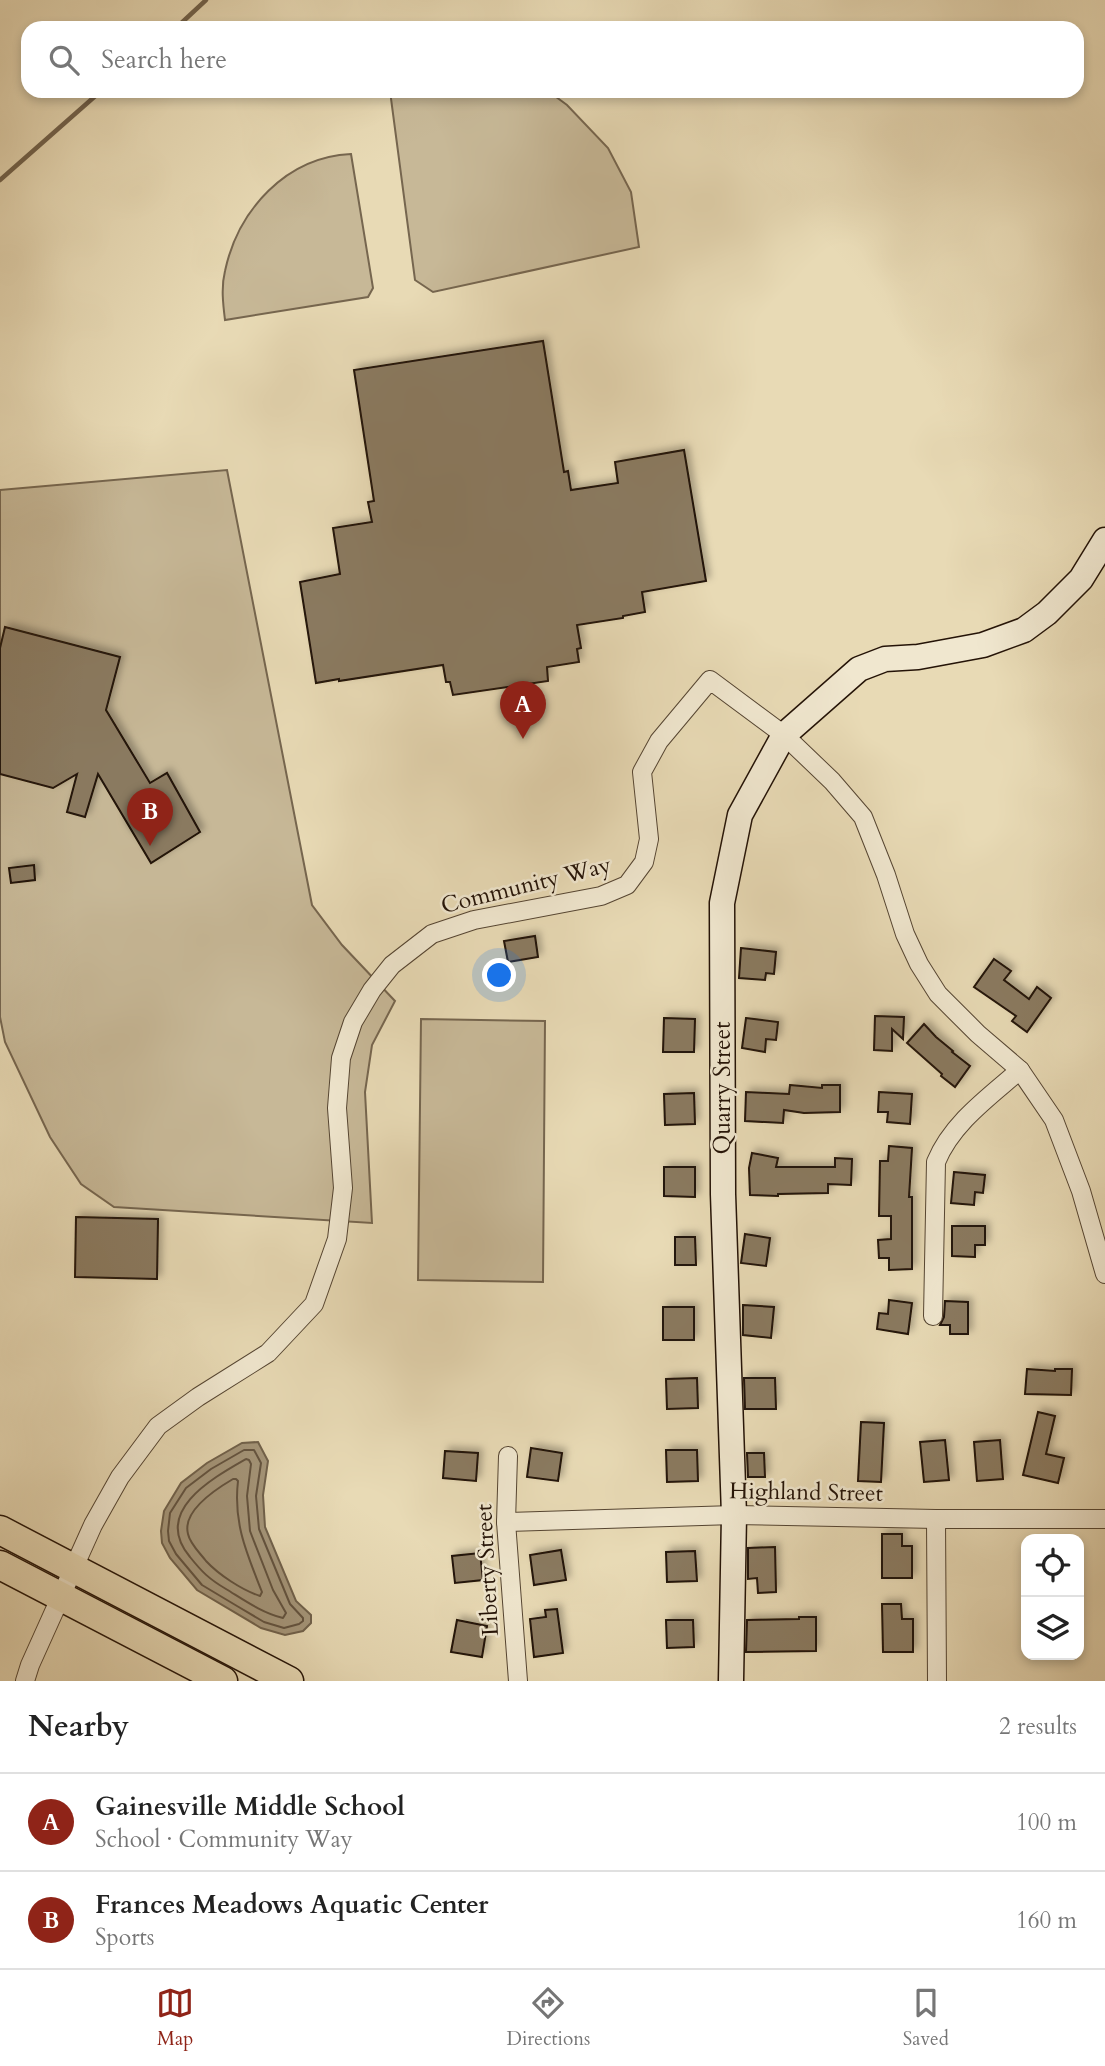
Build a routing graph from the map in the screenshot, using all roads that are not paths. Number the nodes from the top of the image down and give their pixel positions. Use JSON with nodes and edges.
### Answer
{"nodes":[{"id":1,"x":1105,"y":540,"type":"edge"},
{"id":2,"x":784,"y":735,"type":"junction"},
{"id":3,"x":1020,"y":1070,"type":"junction"},
{"id":4,"x":1104,"y":1271,"type":"edge"},
{"id":5,"x":933,"y":1316,"type":"dead end"},
{"id":6,"x":508,"y":1456,"type":"dead end"},
{"id":7,"x":734,"y":1515,"type":"junction"},
{"id":8,"x":936,"y":1519,"type":"junction"},
{"id":9,"x":1105,"y":1519,"type":"edge"},
{"id":10,"x":506,"y":1522,"type":"junction"},
{"id":11,"x":0,"y":1530,"type":"edge"},
{"id":12,"x":0,"y":1564,"type":"edge"},
{"id":13,"x":74,"y":1569,"type":"junction"},
{"id":14,"x":61,"y":1598,"type":"junction"},
{"id":15,"x":25,"y":1681,"type":"edge"},
{"id":16,"x":223,"y":1681,"type":"edge"},
{"id":17,"x":289,"y":1681,"type":"edge"},
{"id":18,"x":518,"y":1681,"type":"edge"},
{"id":19,"x":730,"y":1681,"type":"edge"},
{"id":20,"x":937,"y":1681,"type":"edge"}],
"edges":[{"from":1,"to":2,"type":"street","name":"Quarry Street"},
{"from":2,"to":3,"type":"street"},
{"from":2,"to":7,"type":"street","name":"Quarry Street"},
{"from":2,"to":13,"type":"street","name":"Community Way"},
{"from":3,"to":4,"type":"street"},
{"from":3,"to":5,"type":"street"},
{"from":6,"to":10,"type":"street","name":"Liberty Street"},
{"from":7,"to":8,"type":"street","name":"Highland Street"},
{"from":7,"to":10,"type":"street","name":"Highland Street"},
{"from":7,"to":19,"type":"street","name":"Quarry Street"},
{"from":8,"to":9,"type":"street","name":"Highland Street"},
{"from":8,"to":20,"type":"street"},
{"from":10,"to":18,"type":"street","name":"Liberty Street"},
{"from":11,"to":13,"type":"main road"},
{"from":12,"to":14,"type":"main road"},
{"from":13,"to":14,"type":"street","name":"Community Way"},
{"from":13,"to":17,"type":"main road"},
{"from":14,"to":15,"type":"street","name":"Community Way"},
{"from":14,"to":16,"type":"main road"}]}
